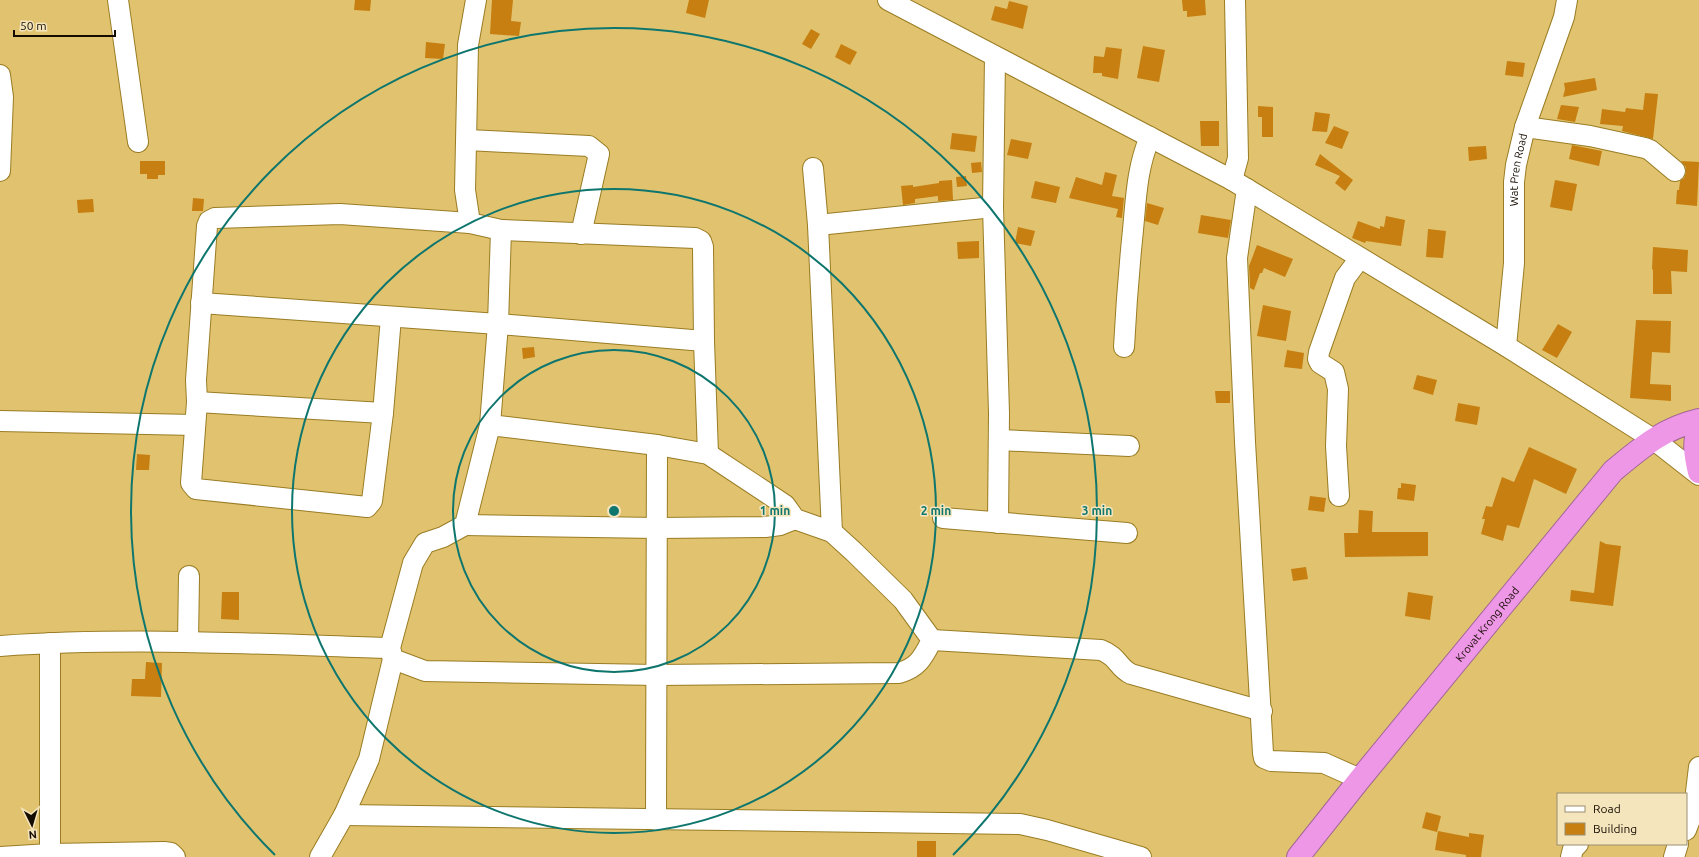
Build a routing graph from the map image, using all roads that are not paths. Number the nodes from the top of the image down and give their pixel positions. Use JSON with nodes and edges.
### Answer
{"nodes":[{"id":1,"x":118,"y":0,"type":"edge"},
{"id":2,"x":476,"y":0,"type":"edge"},
{"id":3,"x":888,"y":0,"type":"edge"},
{"id":4,"x":1235,"y":0,"type":"edge"},
{"id":5,"x":1567,"y":0,"type":"edge"},
{"id":6,"x":995,"y":57,"type":"junction"},
{"id":7,"x":0,"y":75,"type":"edge"},
{"id":8,"x":1525,"y":127,"type":"junction"},
{"id":9,"x":467,"y":140,"type":"junction"},
{"id":10,"x":138,"y":142,"type":"dead end"},
{"id":11,"x":1145,"y":149,"type":"junction"},
{"id":12,"x":813,"y":168,"type":"dead end"},
{"id":13,"x":0,"y":171,"type":"edge"},
{"id":14,"x":1675,"y":171,"type":"dead end"},
{"id":15,"x":1240,"y":184,"type":"junction"},
{"id":16,"x":993,"y":206,"type":"junction"},
{"id":17,"x":470,"y":223,"type":"junction"},
{"id":18,"x":818,"y":225,"type":"junction"},
{"id":19,"x":501,"y":230,"type":"junction"},
{"id":20,"x":581,"y":234,"type":"junction"},
{"id":21,"x":1360,"y":258,"type":"junction"},
{"id":22,"x":202,"y":303,"type":"junction"},
{"id":23,"x":390,"y":317,"type":"junction"},
{"id":24,"x":498,"y":324,"type":"junction"},
{"id":25,"x":704,"y":341,"type":"junction"},
{"id":26,"x":1506,"y":346,"type":"junction"},
{"id":27,"x":1124,"y":347,"type":"dead end"},
{"id":28,"x":197,"y":402,"type":"junction"},
{"id":29,"x":383,"y":413,"type":"junction"},
{"id":30,"x":1699,"y":420,"type":"edge"},
{"id":31,"x":0,"y":421,"type":"edge"},
{"id":32,"x":195,"y":425,"type":"junction"},
{"id":33,"x":490,"y":425,"type":"junction"},
{"id":34,"x":1699,"y":426,"type":"edge"},
{"id":35,"x":1653,"y":439,"type":"junction"},
{"id":36,"x":999,"y":440,"type":"junction"},
{"id":37,"x":657,"y":445,"type":"junction"},
{"id":38,"x":1129,"y":446,"type":"dead end"},
{"id":39,"x":708,"y":454,"type":"junction"},
{"id":40,"x":1699,"y":472,"type":"edge"},
{"id":41,"x":1699,"y":475,"type":"edge"},
{"id":42,"x":1339,"y":496,"type":"dead end"},
{"id":43,"x":943,"y":518,"type":"dead end"},
{"id":44,"x":794,"y":519,"type":"junction"},
{"id":45,"x":998,"y":523,"type":"junction"},
{"id":46,"x":465,"y":525,"type":"junction"},
{"id":47,"x":657,"y":528,"type":"junction"},
{"id":48,"x":832,"y":532,"type":"junction"},
{"id":49,"x":1127,"y":533,"type":"dead end"},
{"id":50,"x":189,"y":576,"type":"dead end"},
{"id":51,"x":932,"y":640,"type":"junction"},
{"id":52,"x":188,"y":642,"type":"junction"},
{"id":53,"x":50,"y":643,"type":"junction"},
{"id":54,"x":0,"y":646,"type":"edge"},
{"id":55,"x":392,"y":654,"type":"junction"},
{"id":56,"x":657,"y":675,"type":"junction"},
{"id":57,"x":1262,"y":711,"type":"junction"},
{"id":58,"x":1699,"y":767,"type":"edge"},
{"id":59,"x":1360,"y":779,"type":"junction"},
{"id":60,"x":344,"y":815,"type":"junction"},
{"id":61,"x":656,"y":820,"type":"junction"},
{"id":62,"x":1688,"y":833,"type":"edge"},
{"id":63,"x":1577,"y":845,"type":"edge"},
{"id":64,"x":1681,"y":845,"type":"edge"},
{"id":65,"x":50,"y":855,"type":"edge"},
{"id":66,"x":0,"y":857,"type":"edge"},
{"id":67,"x":175,"y":857,"type":"edge"},
{"id":68,"x":320,"y":857,"type":"edge"},
{"id":69,"x":1141,"y":857,"type":"edge"},
{"id":70,"x":1298,"y":857,"type":"edge"},
{"id":71,"x":1571,"y":857,"type":"edge"},
{"id":72,"x":1674,"y":857,"type":"edge"}],
"edges":[{"from":1,"to":10,"type":"street"},
{"from":2,"to":9,"type":"street"},
{"from":3,"to":6,"type":"street"},
{"from":4,"to":15,"type":"street"},
{"from":5,"to":8,"type":"street","name":"Wat Pren Road"},
{"from":6,"to":11,"type":"street"},
{"from":6,"to":16,"type":"street"},
{"from":7,"to":13,"type":"street"},
{"from":8,"to":14,"type":"street"},
{"from":8,"to":26,"type":"street","name":"Wat Pren Road"},
{"from":9,"to":17,"type":"street"},
{"from":9,"to":20,"type":"street"},
{"from":11,"to":15,"type":"street"},
{"from":11,"to":27,"type":"street"},
{"from":12,"to":18,"type":"street"},
{"from":15,"to":21,"type":"street"},
{"from":15,"to":57,"type":"street"},
{"from":16,"to":18,"type":"street"},
{"from":16,"to":36,"type":"street"},
{"from":17,"to":19,"type":"street"},
{"from":17,"to":22,"type":"street"},
{"from":18,"to":48,"type":"street"},
{"from":19,"to":20,"type":"street"},
{"from":19,"to":24,"type":"street"},
{"from":20,"to":25,"type":"street"},
{"from":21,"to":26,"type":"street"},
{"from":21,"to":42,"type":"street"},
{"from":22,"to":23,"type":"street"},
{"from":22,"to":28,"type":"street"},
{"from":23,"to":24,"type":"street"},
{"from":23,"to":29,"type":"street"},
{"from":24,"to":25,"type":"street"},
{"from":24,"to":33,"type":"street"},
{"from":25,"to":39,"type":"street"},
{"from":26,"to":35,"type":"street"},
{"from":28,"to":29,"type":"street"},
{"from":28,"to":32,"type":"street"},
{"from":29,"to":32,"type":"street"},
{"from":30,"to":35,"type":"highway","name":"Krovat Krong Road"},
{"from":31,"to":32,"type":"street"},
{"from":33,"to":37,"type":"street"},
{"from":33,"to":46,"type":"street"},
{"from":34,"to":40,"type":"highway"},
{"from":35,"to":41,"type":"street"},
{"from":35,"to":59,"type":"highway","name":"Krovat Krong Road"},
{"from":36,"to":38,"type":"street"},
{"from":36,"to":45,"type":"street"},
{"from":37,"to":39,"type":"street"},
{"from":37,"to":47,"type":"street"},
{"from":39,"to":44,"type":"street"},
{"from":43,"to":45,"type":"street"},
{"from":44,"to":47,"type":"street"},
{"from":44,"to":48,"type":"street"},
{"from":45,"to":49,"type":"street"},
{"from":46,"to":47,"type":"street"},
{"from":46,"to":55,"type":"street"},
{"from":47,"to":56,"type":"street"},
{"from":48,"to":51,"type":"street"},
{"from":50,"to":52,"type":"street"},
{"from":51,"to":56,"type":"street"},
{"from":51,"to":57,"type":"street"},
{"from":52,"to":53,"type":"street"},
{"from":52,"to":55,"type":"street"},
{"from":53,"to":54,"type":"street"},
{"from":53,"to":65,"type":"street"},
{"from":55,"to":56,"type":"street"},
{"from":55,"to":60,"type":"street"},
{"from":56,"to":61,"type":"street"},
{"from":57,"to":59,"type":"street"},
{"from":58,"to":62,"type":"street"},
{"from":59,"to":70,"type":"highway","name":"Krovat Krong Road"},
{"from":60,"to":61,"type":"street"},
{"from":60,"to":68,"type":"street"},
{"from":61,"to":69,"type":"street"},
{"from":63,"to":71,"type":"street"},
{"from":64,"to":72,"type":"street"},
{"from":65,"to":66,"type":"street"},
{"from":65,"to":67,"type":"street"}]}
